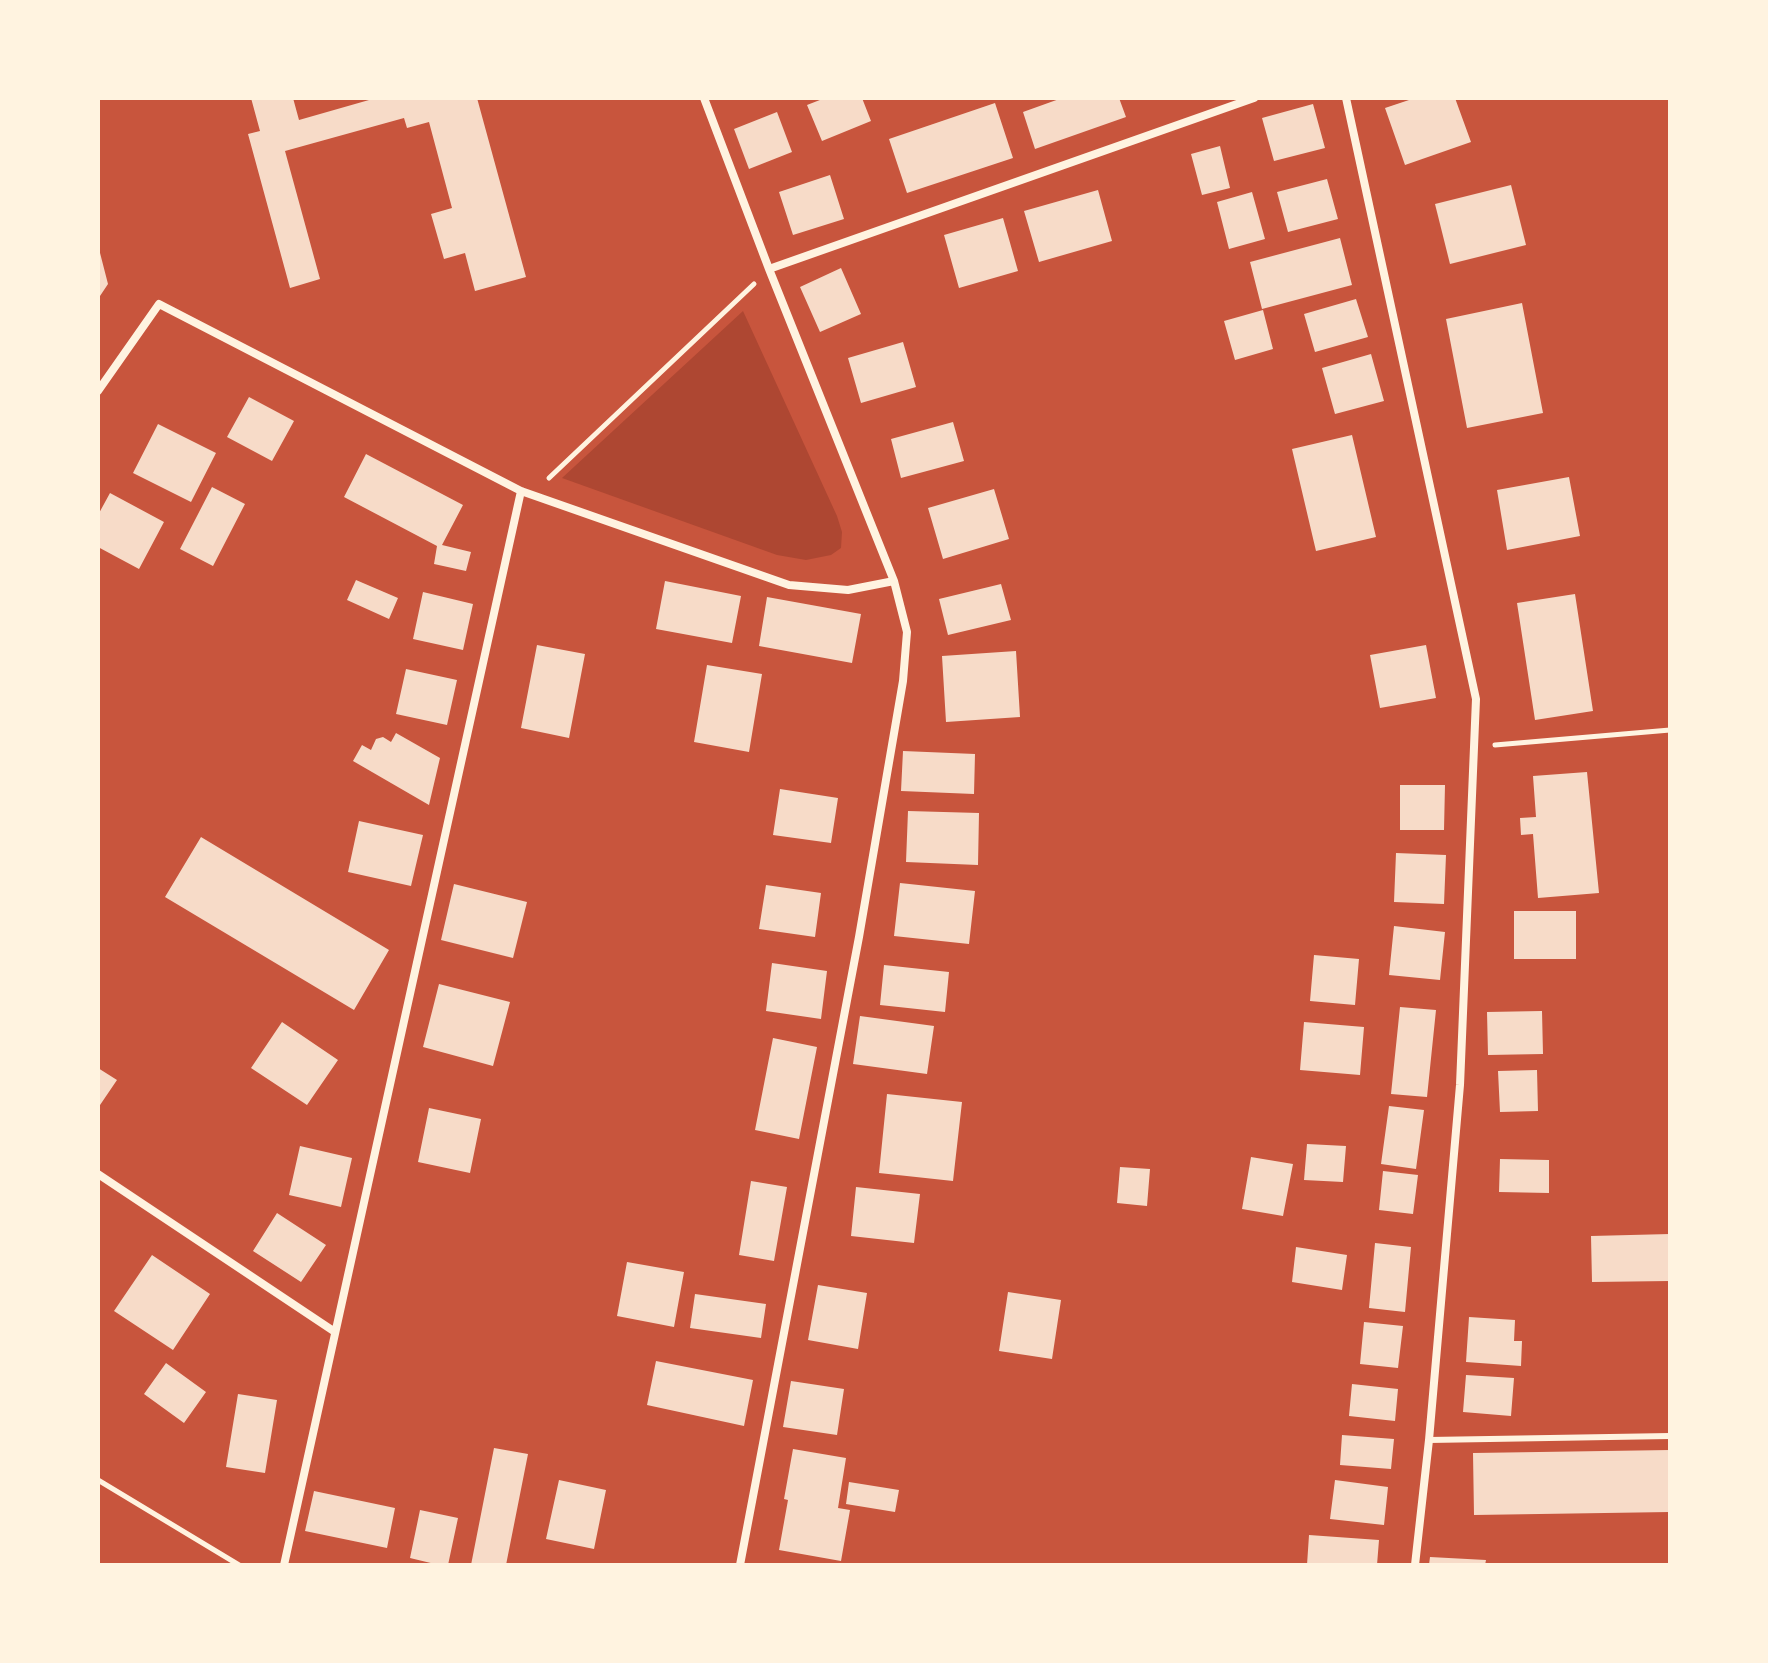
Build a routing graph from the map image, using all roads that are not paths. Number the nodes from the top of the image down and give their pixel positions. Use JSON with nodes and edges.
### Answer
{"nodes":[{"id":1,"x":704,"y":98,"type":"edge"},
{"id":2,"x":1254,"y":98,"type":"edge"},
{"id":3,"x":1346,"y":98,"type":"edge"},
{"id":4,"x":769,"y":269,"type":"junction"},
{"id":5,"x":98,"y":391,"type":"edge"},
{"id":6,"x":521,"y":491,"type":"junction"},
{"id":7,"x":894,"y":581,"type":"junction"},
{"id":8,"x":98,"y":1174,"type":"edge"},
{"id":9,"x":335,"y":1332,"type":"junction"},
{"id":10,"x":1670,"y":1436,"type":"edge"},
{"id":11,"x":1429,"y":1440,"type":"junction"},
{"id":12,"x":284,"y":1565,"type":"edge"},
{"id":13,"x":740,"y":1565,"type":"edge"},
{"id":14,"x":1415,"y":1565,"type":"edge"}],
"edges":[{"from":1,"to":4,"type":"street"},
{"from":2,"to":4,"type":"street"},
{"from":3,"to":11,"type":"street"},
{"from":4,"to":7,"type":"street"},
{"from":5,"to":6,"type":"street"},
{"from":6,"to":7,"type":"street"},
{"from":6,"to":9,"type":"street"},
{"from":7,"to":13,"type":"street"},
{"from":8,"to":9,"type":"street"},
{"from":9,"to":12,"type":"street"},
{"from":10,"to":11,"type":"lane"},
{"from":11,"to":14,"type":"street"}]}
